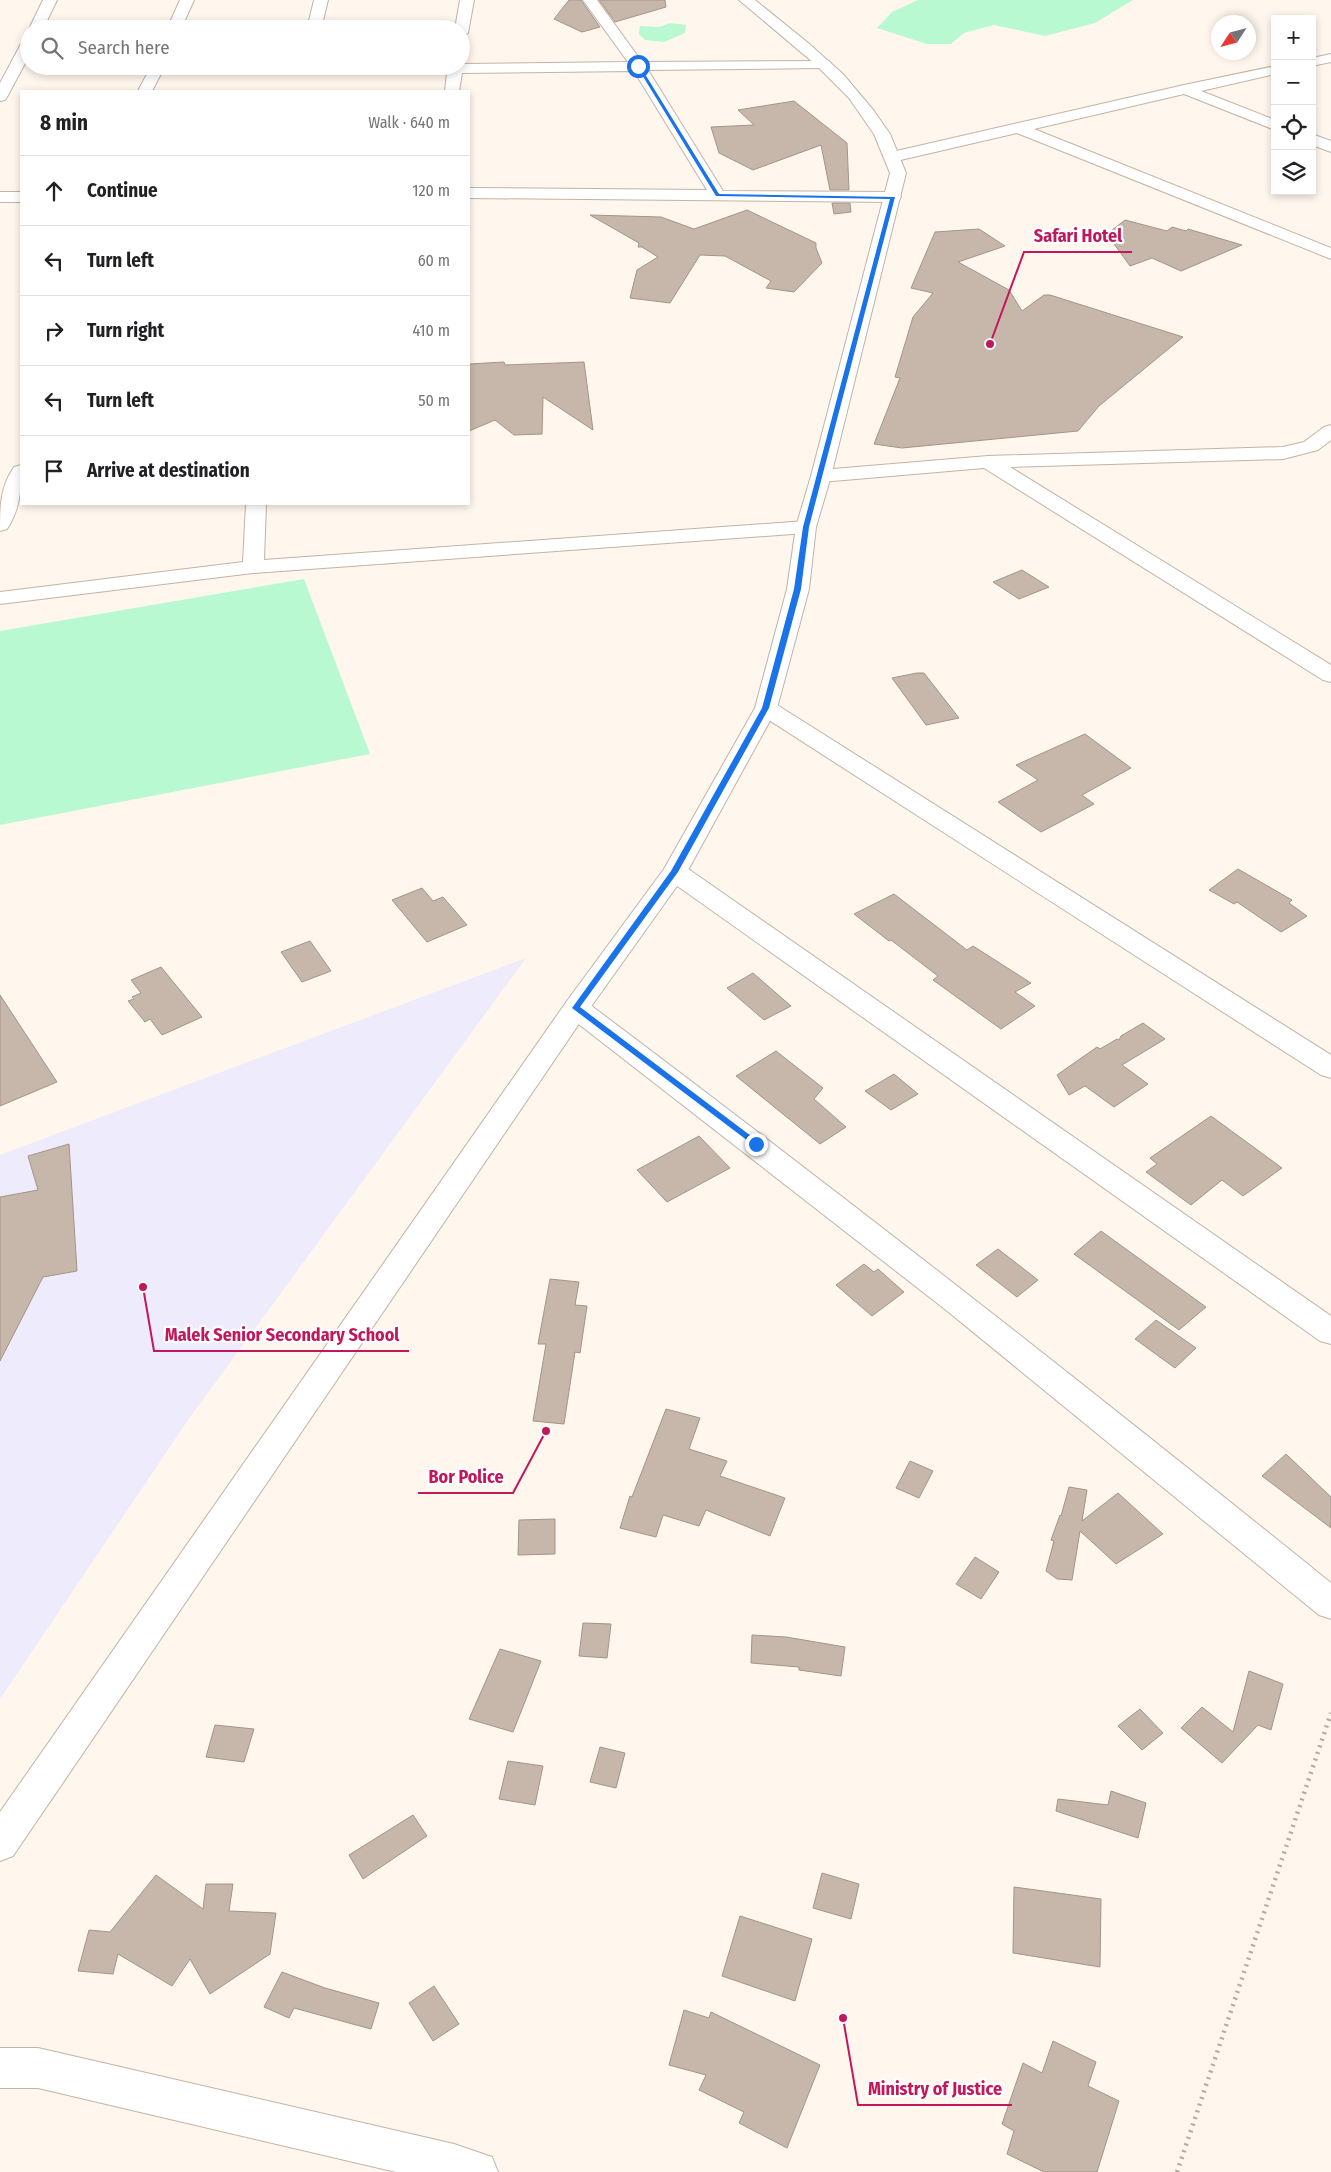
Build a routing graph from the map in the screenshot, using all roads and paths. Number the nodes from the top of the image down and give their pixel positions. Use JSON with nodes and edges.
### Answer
{"nodes":[{"id":1,"x":50,"y":0,"type":"edge"},
{"id":2,"x":186,"y":0,"type":"edge"},
{"id":3,"x":322,"y":0,"type":"edge"},
{"id":4,"x":467,"y":0,"type":"edge"},
{"id":5,"x":590,"y":0,"type":"edge"},
{"id":6,"x":746,"y":0,"type":"edge"},
{"id":7,"x":40,"y":20,"type":"edge"},
{"id":8,"x":178,"y":20,"type":"edge"},
{"id":9,"x":316,"y":20,"type":"edge"},
{"id":10,"x":463,"y":20,"type":"edge"},
{"id":11,"x":1331,"y":58,"type":"edge"},
{"id":12,"x":1316,"y":61,"type":"edge"},
{"id":13,"x":824,"y":64,"type":"junction"},
{"id":14,"x":20,"y":66,"type":"edge"},
{"id":15,"x":638,"y":66,"type":"junction"},
{"id":16,"x":0,"y":67,"type":"edge"},
{"id":17,"x":470,"y":67,"type":"edge"},
{"id":18,"x":20,"y":70,"type":"edge"},
{"id":19,"x":1271,"y":71,"type":"edge"},
{"id":20,"x":154,"y":75,"type":"edge"},
{"id":21,"x":454,"y":75,"type":"edge"},
{"id":22,"x":1184,"y":89,"type":"junction"},
{"id":23,"x":146,"y":90,"type":"edge"},
{"id":24,"x":452,"y":90,"type":"edge"},
{"id":25,"x":0,"y":97,"type":"edge"},
{"id":26,"x":1271,"y":123,"type":"edge"},
{"id":27,"x":1020,"y":129,"type":"junction"},
{"id":28,"x":1316,"y":141,"type":"edge"},
{"id":29,"x":1331,"y":147,"type":"edge"},
{"id":30,"x":892,"y":157,"type":"junction"},
{"id":31,"x":470,"y":193,"type":"edge"},
{"id":32,"x":718,"y":195,"type":"junction"},
{"id":33,"x":0,"y":197,"type":"edge"},
{"id":34,"x":20,"y":197,"type":"edge"},
{"id":35,"x":893,"y":197,"type":"junction"},
{"id":36,"x":1331,"y":254,"type":"edge"},
{"id":37,"x":1331,"y":432,"type":"edge"},
{"id":38,"x":988,"y":462,"type":"junction"},
{"id":39,"x":20,"y":474,"type":"edge"},
{"id":40,"x":821,"y":476,"type":"junction"},
{"id":41,"x":256,"y":505,"type":"edge"},
{"id":42,"x":0,"y":525,"type":"edge"},
{"id":43,"x":806,"y":527,"type":"junction"},
{"id":44,"x":253,"y":567,"type":"junction"},
{"id":45,"x":0,"y":598,"type":"edge"},
{"id":46,"x":1331,"y":675,"type":"edge"},
{"id":47,"x":766,"y":708,"type":"junction"},
{"id":48,"x":675,"y":872,"type":"junction"},
{"id":49,"x":576,"y":1008,"type":"junction"},
{"id":50,"x":1331,"y":1068,"type":"edge"},
{"id":51,"x":1331,"y":1332,"type":"edge"},
{"id":52,"x":1331,"y":1604,"type":"edge"},
{"id":53,"x":1331,"y":1713,"type":"edge"},
{"id":54,"x":0,"y":1843,"type":"edge"},
{"id":55,"x":0,"y":2068,"type":"edge"},
{"id":56,"x":477,"y":2172,"type":"edge"},
{"id":57,"x":1177,"y":2172,"type":"edge"}],
"edges":[{"from":1,"to":7,"type":"street"},
{"from":2,"to":8,"type":"street"},
{"from":3,"to":9,"type":"street"},
{"from":4,"to":10,"type":"street"},
{"from":5,"to":15,"type":"street"},
{"from":6,"to":13,"type":"street"},
{"from":11,"to":12,"type":"street"},
{"from":13,"to":15,"type":"street"},
{"from":13,"to":30,"type":"street"},
{"from":14,"to":16,"type":"street"},
{"from":15,"to":17,"type":"street"},
{"from":15,"to":32,"type":"street"},
{"from":18,"to":25,"type":"street"},
{"from":19,"to":22,"type":"street"},
{"from":20,"to":23,"type":"street"},
{"from":21,"to":24,"type":"street"},
{"from":22,"to":26,"type":"street"},
{"from":22,"to":27,"type":"street"},
{"from":27,"to":30,"type":"street"},
{"from":27,"to":36,"type":"street"},
{"from":28,"to":29,"type":"street"},
{"from":30,"to":35,"type":"street"},
{"from":31,"to":32,"type":"street"},
{"from":32,"to":35,"type":"street"},
{"from":33,"to":34,"type":"street"},
{"from":35,"to":40,"type":"street"},
{"from":37,"to":38,"type":"street"},
{"from":38,"to":40,"type":"street"},
{"from":38,"to":46,"type":"street"},
{"from":39,"to":42,"type":"street"},
{"from":40,"to":43,"type":"street"},
{"from":41,"to":44,"type":"street"},
{"from":43,"to":44,"type":"street"},
{"from":43,"to":47,"type":"street"},
{"from":44,"to":45,"type":"street"},
{"from":47,"to":48,"type":"street"},
{"from":47,"to":50,"type":"street"},
{"from":48,"to":49,"type":"street"},
{"from":48,"to":51,"type":"street"},
{"from":49,"to":52,"type":"street"},
{"from":49,"to":54,"type":"street"},
{"from":53,"to":57,"type":"path"},
{"from":55,"to":56,"type":"street"}]}
